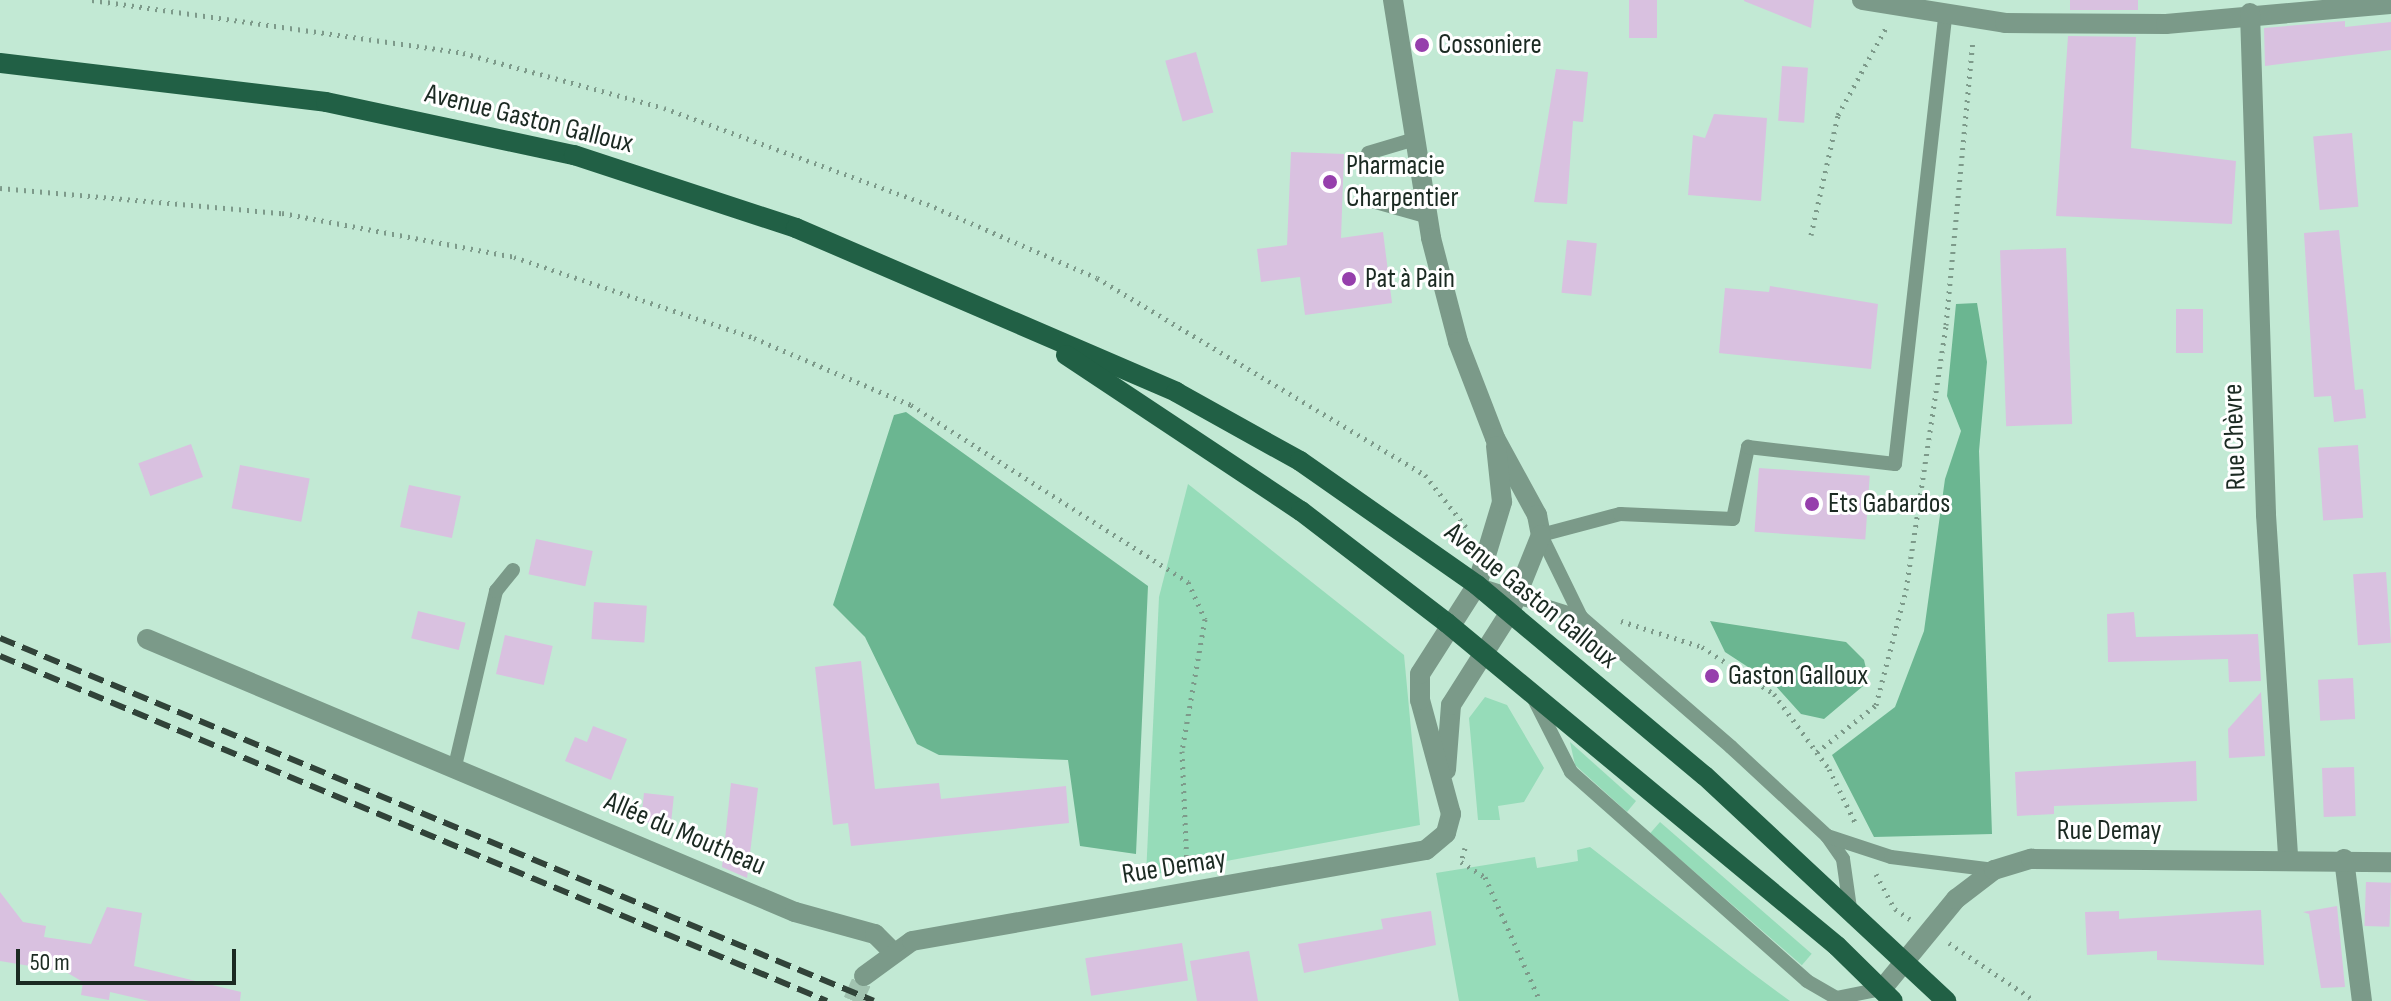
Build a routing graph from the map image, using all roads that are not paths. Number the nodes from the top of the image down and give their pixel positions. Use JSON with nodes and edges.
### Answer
{"nodes":[{"id":1,"x":1393,"y":0,"type":"edge"},
{"id":2,"x":1862,"y":0,"type":"edge"},
{"id":3,"x":2391,"y":4,"type":"edge"},
{"id":4,"x":2250,"y":13,"type":"junction"},
{"id":5,"x":1945,"y":15,"type":"junction"},
{"id":6,"x":0,"y":63,"type":"edge"},
{"id":7,"x":1415,"y":139,"type":"junction"},
{"id":8,"x":1368,"y":153,"type":"dead end"},
{"id":9,"x":1372,"y":201,"type":"dead end"},
{"id":10,"x":1428,"y":217,"type":"junction"},
{"id":11,"x":1019,"y":324,"type":"junction"},
{"id":12,"x":1495,"y":438,"type":"junction"},
{"id":13,"x":1541,"y":535,"type":"junction"},
{"id":14,"x":513,"y":570,"type":"dead end"},
{"id":15,"x":1477,"y":585,"type":"junction"},
{"id":16,"x":1514,"y":604,"type":"junction"},
{"id":17,"x":1581,"y":617,"type":"junction"},
{"id":18,"x":1447,"y":623,"type":"junction"},
{"id":19,"x":147,"y":639,"type":"dead end"},
{"id":20,"x":1483,"y":653,"type":"junction"},
{"id":21,"x":1531,"y":693,"type":"junction"},
{"id":22,"x":455,"y":766,"type":"junction"},
{"id":23,"x":1445,"y":782,"type":"junction"},
{"id":24,"x":1827,"y":836,"type":"junction"},
{"id":25,"x":2288,"y":859,"type":"junction"},
{"id":26,"x":2344,"y":859,"type":"junction"},
{"id":27,"x":2391,"y":862,"type":"edge"},
{"id":28,"x":1994,"y":870,"type":"junction"},
{"id":29,"x":1850,"y":908,"type":"junction"},
{"id":30,"x":892,"y":951,"type":"junction"},
{"id":31,"x":1906,"y":962,"type":"junction"},
{"id":32,"x":864,"y":976,"type":"tunnel mouth"},
{"id":33,"x":1888,"y":995,"type":"edge"},
{"id":34,"x":1946,"y":1001,"type":"edge"},
{"id":35,"x":2362,"y":1001,"type":"edge"}],
"edges":[{"from":1,"to":7,"type":"street"},
{"from":2,"to":5,"type":"street"},
{"from":3,"to":4,"type":"street"},
{"from":4,"to":5,"type":"street"},
{"from":4,"to":25,"type":"street","name":"Rue Chèvre"},
{"from":5,"to":13,"type":"lane"},
{"from":6,"to":11,"type":"main road","name":"Avenue Gaston Galloux"},
{"from":7,"to":8,"type":"lane"},
{"from":7,"to":10,"type":"street"},
{"from":9,"to":10,"type":"lane"},
{"from":10,"to":12,"type":"street"},
{"from":11,"to":15,"type":"main road","name":"Avenue Gaston Galloux"},
{"from":11,"to":18,"type":"main road","name":"Avenue Gaston Galloux"},
{"from":12,"to":13,"type":"street"},
{"from":12,"to":15,"type":"street"},
{"from":13,"to":16,"type":"street","name":"Rue Demay"},
{"from":13,"to":17,"type":"lane"},
{"from":14,"to":22,"type":"lane"},
{"from":15,"to":16,"type":"main road","name":"Avenue Gaston Galloux"},
{"from":15,"to":18,"type":"street","name":"Rue Demay"},
{"from":16,"to":17,"type":"lane"},
{"from":16,"to":20,"type":"street","name":"Rue Demay"},
{"from":16,"to":29,"type":"main road","name":"Avenue Gaston Galloux"},
{"from":17,"to":24,"type":"lane"},
{"from":18,"to":20,"type":"main road","name":"Avenue Gaston Galloux"},
{"from":18,"to":23,"type":"street","name":"Rue Demay"},
{"from":19,"to":22,"type":"street","name":"Allée du Moutheau"},
{"from":20,"to":21,"type":"main road","name":"Avenue Gaston Galloux"},
{"from":20,"to":23,"type":"street","name":"Rue Demay"},
{"from":21,"to":33,"type":"main road","name":"Avenue Gaston Galloux"},
{"from":21,"to":33,"type":"lane"},
{"from":22,"to":30,"type":"street","name":"Allée du Moutheau"},
{"from":23,"to":30,"type":"street","name":"Rue Demay"},
{"from":24,"to":28,"type":"lane"},
{"from":24,"to":29,"type":"lane"},
{"from":25,"to":26,"type":"street","name":"Rue Demay"},
{"from":25,"to":28,"type":"street","name":"Rue Demay"},
{"from":26,"to":27,"type":"street","name":"Rue Demay"},
{"from":26,"to":35,"type":"street"},
{"from":28,"to":31,"type":"street","name":"Rue Demay"},
{"from":29,"to":31,"type":"main road","name":"Avenue Gaston Galloux"},
{"from":30,"to":32,"type":"street","name":"Rue Demay"},
{"from":31,"to":33,"type":"street","name":"Rue Demay"},
{"from":31,"to":34,"type":"main road","name":"Avenue Gaston Galloux"}]}
